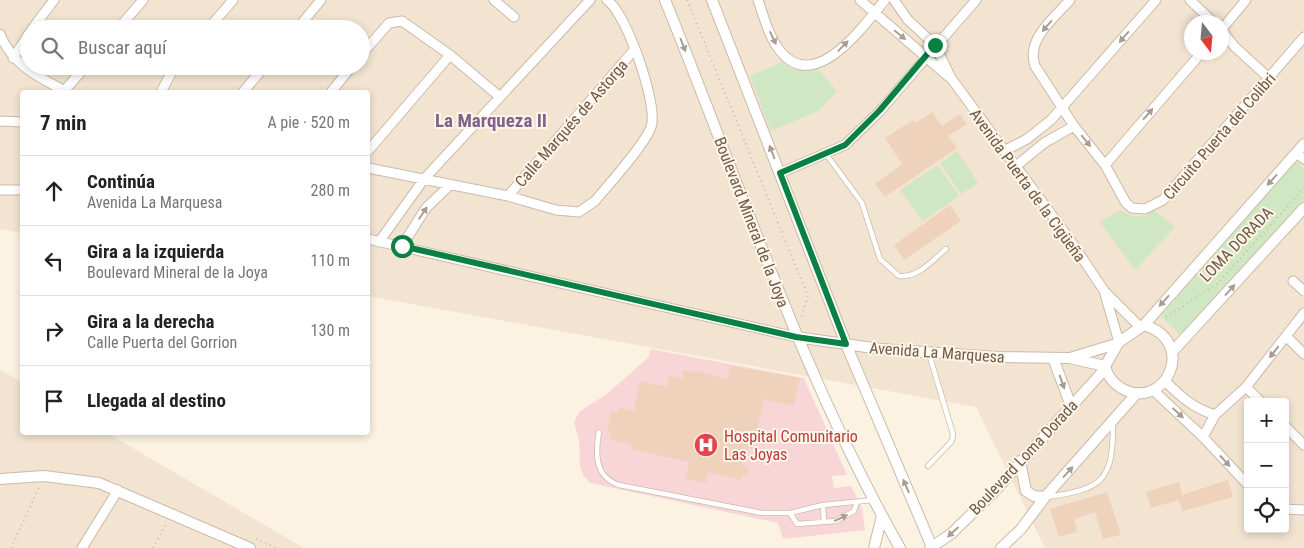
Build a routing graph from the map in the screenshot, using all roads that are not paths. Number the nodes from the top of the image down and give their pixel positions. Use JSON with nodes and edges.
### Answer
{"nodes":[{"id":1,"x":54,"y":0,"type":"edge"},
{"id":2,"x":143,"y":0,"type":"edge"},
{"id":3,"x":233,"y":0,"type":"edge"},
{"id":4,"x":321,"y":0,"type":"edge"},
{"id":5,"x":494,"y":0,"type":"edge"},
{"id":6,"x":590,"y":0,"type":"edge"},
{"id":7,"x":607,"y":0,"type":"edge"},
{"id":8,"x":665,"y":0,"type":"edge"},
{"id":9,"x":712,"y":0,"type":"edge"},
{"id":10,"x":758,"y":0,"type":"edge"},
{"id":11,"x":860,"y":0,"type":"edge"},
{"id":12,"x":885,"y":0,"type":"edge"},
{"id":13,"x":894,"y":0,"type":"edge"},
{"id":14,"x":976,"y":0,"type":"edge"},
{"id":15,"x":1070,"y":0,"type":"edge"},
{"id":16,"x":1156,"y":0,"type":"edge"},
{"id":17,"x":1190,"y":0,"type":"edge"},
{"id":18,"x":1246,"y":0,"type":"edge"},
{"id":19,"x":874,"y":13,"type":"junction"},
{"id":20,"x":1206,"y":15,"type":"edge"},
{"id":21,"x":514,"y":17,"type":"dead end"},
{"id":22,"x":39,"y":20,"type":"edge"},
{"id":23,"x":126,"y":20,"type":"edge"},
{"id":24,"x":216,"y":20,"type":"edge"},
{"id":25,"x":304,"y":20,"type":"edge"},
{"id":26,"x":1229,"y":21,"type":"edge"},
{"id":27,"x":0,"y":34,"type":"edge"},
{"id":28,"x":1304,"y":37,"type":"edge"},
{"id":29,"x":1229,"y":39,"type":"edge"},
{"id":30,"x":370,"y":44,"type":"edge"},
{"id":31,"x":935,"y":45,"type":"junction"},
{"id":32,"x":20,"y":48,"type":"edge"},
{"id":33,"x":634,"y":50,"type":"junction"},
{"id":34,"x":450,"y":55,"type":"junction"},
{"id":35,"x":13,"y":58,"type":"junction"},
{"id":36,"x":925,"y":58,"type":"junction"},
{"id":37,"x":1195,"y":60,"type":"edge"},
{"id":38,"x":20,"y":64,"type":"edge"},
{"id":39,"x":36,"y":75,"type":"edge"},
{"id":40,"x":79,"y":75,"type":"edge"},
{"id":41,"x":170,"y":75,"type":"edge"},
{"id":42,"x":257,"y":75,"type":"edge"},
{"id":43,"x":345,"y":75,"type":"edge"},
{"id":44,"x":951,"y":78,"type":"junction"},
{"id":45,"x":1270,"y":79,"type":"junction"},
{"id":46,"x":62,"y":90,"type":"edge"},
{"id":47,"x":68,"y":90,"type":"edge"},
{"id":48,"x":162,"y":90,"type":"edge"},
{"id":49,"x":245,"y":90,"type":"edge"},
{"id":50,"x":333,"y":90,"type":"edge"},
{"id":51,"x":500,"y":97,"type":"junction"},
{"id":52,"x":1062,"y":108,"type":"junction"},
{"id":53,"x":0,"y":121,"type":"edge"},
{"id":54,"x":20,"y":122,"type":"edge"},
{"id":55,"x":1074,"y":126,"type":"junction"},
{"id":56,"x":1304,"y":144,"type":"edge"},
{"id":57,"x":370,"y":149,"type":"edge"},
{"id":58,"x":1004,"y":151,"type":"junction"},
{"id":59,"x":826,"y":154,"type":"junction"},
{"id":60,"x":1300,"y":156,"type":"edge"},
{"id":61,"x":1105,"y":165,"type":"junction"},
{"id":62,"x":1015,"y":167,"type":"junction"},
{"id":63,"x":370,"y":168,"type":"edge"},
{"id":64,"x":780,"y":173,"type":"junction"},
{"id":65,"x":424,"y":179,"type":"junction"},
{"id":66,"x":450,"y":184,"type":"junction"},
{"id":67,"x":0,"y":190,"type":"edge"},
{"id":68,"x":20,"y":190,"type":"edge"},
{"id":69,"x":508,"y":196,"type":"junction"},
{"id":70,"x":1304,"y":208,"type":"edge"},
{"id":71,"x":370,"y":240,"type":"edge"},
{"id":72,"x":379,"y":242,"type":"junction"},
{"id":73,"x":402,"y":246,"type":"junction"},
{"id":74,"x":946,"y":249,"type":"dead end"},
{"id":75,"x":1293,"y":281,"type":"dead end"},
{"id":76,"x":1304,"y":290,"type":"edge"},
{"id":77,"x":1105,"y":292,"type":"junction"},
{"id":78,"x":1304,"y":313,"type":"edge"},
{"id":79,"x":1142,"y":326,"type":"junction"},
{"id":80,"x":796,"y":337,"type":"junction"},
{"id":81,"x":1287,"y":337,"type":"junction"},
{"id":82,"x":1117,"y":343,"type":"junction"},
{"id":83,"x":846,"y":344,"type":"junction"},
{"id":84,"x":1173,"y":351,"type":"junction"},
{"id":85,"x":929,"y":354,"type":"junction"},
{"id":86,"x":1304,"y":354,"type":"edge"},
{"id":87,"x":1053,"y":358,"type":"junction"},
{"id":88,"x":1069,"y":358,"type":"junction"},
{"id":89,"x":1105,"y":367,"type":"junction"},
{"id":90,"x":1166,"y":381,"type":"junction"},
{"id":91,"x":1246,"y":387,"type":"junction"},
{"id":92,"x":1153,"y":390,"type":"junction"},
{"id":93,"x":1137,"y":393,"type":"junction"},
{"id":94,"x":1257,"y":398,"type":"edge"},
{"id":95,"x":1071,"y":406,"type":"junction"},
{"id":96,"x":1215,"y":414,"type":"junction"},
{"id":97,"x":1113,"y":423,"type":"junction"},
{"id":98,"x":1289,"y":430,"type":"edge"},
{"id":99,"x":600,"y":432,"type":"dead end"},
{"id":100,"x":1203,"y":437,"type":"junction"},
{"id":101,"x":1304,"y":445,"type":"edge"},
{"id":102,"x":1020,"y":461,"type":"junction"},
{"id":103,"x":928,"y":466,"type":"dead end"},
{"id":104,"x":0,"y":480,"type":"edge"},
{"id":105,"x":1244,"y":481,"type":"edge"},
{"id":106,"x":118,"y":490,"type":"junction"},
{"id":107,"x":1046,"y":497,"type":"junction"},
{"id":108,"x":874,"y":499,"type":"junction"},
{"id":109,"x":856,"y":502,"type":"junction"},
{"id":110,"x":823,"y":505,"type":"junction"},
{"id":111,"x":1289,"y":509,"type":"edge"},
{"id":112,"x":1304,"y":510,"type":"edge"},
{"id":113,"x":790,"y":513,"type":"junction"},
{"id":114,"x":882,"y":516,"type":"junction"},
{"id":115,"x":824,"y":522,"type":"junction"},
{"id":116,"x":233,"y":545,"type":"edge"},
{"id":117,"x":936,"y":546,"type":"edge"},
{"id":118,"x":1003,"y":547,"type":"edge"},
{"id":119,"x":82,"y":548,"type":"edge"},
{"id":120,"x":250,"y":548,"type":"edge"},
{"id":121,"x":874,"y":548,"type":"edge"},
{"id":122,"x":900,"y":548,"type":"edge"}],
"edges":[{"from":1,"to":22,"type":"street"},
{"from":2,"to":23,"type":"street"},
{"from":3,"to":24,"type":"street"},
{"from":4,"to":25,"type":"street"},
{"from":5,"to":21,"type":"street"},
{"from":6,"to":51,"type":"street"},
{"from":7,"to":33,"type":"street"},
{"from":8,"to":80,"type":"street","name":"Boulevard Mineral de la Joya","one_way":true},
{"from":64,"to":9,"type":"street","one_way":true},
{"from":10,"to":19,"type":"street","one_way":true},
{"from":11,"to":19,"type":"street","name":"Avenida Puerta de la Cigüeña"},
{"from":12,"to":19,"type":"street"},
{"from":13,"to":31,"type":"street"},
{"from":14,"to":31,"type":"street"},
{"from":15,"to":52,"type":"street","name":"Circuito Puerta del Colibri","one_way":true},
{"from":16,"to":52,"type":"street","one_way":true},
{"from":17,"to":20,"type":"street"},
{"from":18,"to":26,"type":"street"},
{"from":19,"to":36,"type":"street","name":"Avenida Puerta de la Cigüeña","one_way":true},
{"from":27,"to":35,"type":"street"},
{"from":28,"to":45,"type":"street","name":"Circuito Puerta del Colibri"},
{"from":29,"to":45,"type":"street"},
{"from":30,"to":34,"type":"street"},
{"from":31,"to":36,"type":"street"},
{"from":31,"to":44,"type":"street","name":"Avenida Puerta de la Cigüeña"},
{"from":32,"to":35,"type":"street"},
{"from":33,"to":69,"type":"street","name":"Calle Marqués de Astorga"},
{"from":33,"to":69,"type":"street"},
{"from":34,"to":51,"type":"street"},
{"from":34,"to":57,"type":"street"},
{"from":35,"to":38,"type":"street"},
{"from":36,"to":44,"type":"street","name":"Avenida Puerta de la Cigüeña"},
{"from":36,"to":59,"type":"street"},
{"from":61,"to":37,"type":"street","one_way":true},
{"from":39,"to":46,"type":"street"},
{"from":40,"to":47,"type":"street"},
{"from":41,"to":48,"type":"street"},
{"from":42,"to":49,"type":"street"},
{"from":43,"to":50,"type":"street"},
{"from":44,"to":58,"type":"street","name":"Avenida Puerta de la Cigüeña"},
{"from":45,"to":61,"type":"street","name":"Circuito Puerta del Colibri"},
{"from":51,"to":65,"type":"street"},
{"from":52,"to":55,"type":"street","name":"Circuito Puerta del Colibri"},
{"from":52,"to":58,"type":"street"},
{"from":53,"to":54,"type":"street"},
{"from":55,"to":61,"type":"street","name":"Circuito Puerta del Colibri","one_way":true},
{"from":55,"to":62,"type":"street"},
{"from":56,"to":60,"type":"street"},
{"from":58,"to":62,"type":"street","name":"Avenida Puerta de la Cigüeña"},
{"from":59,"to":64,"type":"street"},
{"from":59,"to":74,"type":"lane"},
{"from":60,"to":79,"type":"street","one_way":true},
{"from":62,"to":77,"type":"street","name":"Avenida Puerta de la Cigüeña"},
{"from":63,"to":65,"type":"street"},
{"from":64,"to":83,"type":"street"},
{"from":65,"to":66,"type":"street"},
{"from":65,"to":72,"type":"street"},
{"from":66,"to":69,"type":"street"},
{"from":73,"to":66,"type":"street","one_way":true},
{"from":67,"to":68,"type":"street"},
{"from":84,"to":70,"type":"street","one_way":true},
{"from":71,"to":72,"type":"street","name":"Avenida La Marquesa"},
{"from":72,"to":73,"type":"street","name":"Avenida La Marquesa"},
{"from":73,"to":80,"type":"street","name":"Avenida La Marquesa"},
{"from":75,"to":76,"type":"street"},
{"from":77,"to":79,"type":"street","name":"Avenida Puerta de la Cigüeña"},
{"from":77,"to":82,"type":"street","name":"Avenida Puerta de la Cigüeña"},
{"from":78,"to":81,"type":"street"},
{"from":79,"to":82,"type":"street"},
{"from":79,"to":84,"type":"street"},
{"from":80,"to":83,"type":"street","name":"Avenida La Marquesa"},
{"from":80,"to":108,"type":"street","name":"Boulevard Mineral de la Joya"},
{"from":81,"to":86,"type":"street"},
{"from":81,"to":91,"type":"street","one_way":true},
{"from":82,"to":88,"type":"street","name":"Avenida La Marquesa"},
{"from":82,"to":89,"type":"street"},
{"from":83,"to":85,"type":"street","name":"Avenida La Marquesa"},
{"from":117,"to":83,"type":"street","one_way":true},
{"from":84,"to":90,"type":"street"},
{"from":85,"to":87,"type":"street","name":"Avenida La Marquesa"},
{"from":85,"to":103,"type":"lane"},
{"from":87,"to":88,"type":"street","name":"Avenida La Marquesa"},
{"from":87,"to":95,"type":"street","one_way":true},
{"from":88,"to":89,"type":"street","name":"Avenida La Marquesa"},
{"from":89,"to":93,"type":"street"},
{"from":89,"to":95,"type":"street","name":"Boulevard Loma Dorada"},
{"from":90,"to":92,"type":"street"},
{"from":90,"to":96,"type":"street"},
{"from":91,"to":94,"type":"street"},
{"from":91,"to":96,"type":"street"},
{"from":92,"to":93,"type":"street"},
{"from":92,"to":100,"type":"street","one_way":true},
{"from":93,"to":97,"type":"street"},
{"from":95,"to":102,"type":"street","name":"Boulevard Loma Dorada"},
{"from":96,"to":100,"type":"street"},
{"from":107,"to":97,"type":"street","one_way":true},
{"from":97,"to":107,"type":"lane"},
{"from":98,"to":101,"type":"street"},
{"from":99,"to":113,"type":"lane"},
{"from":100,"to":105,"type":"street","one_way":true},
{"from":102,"to":107,"type":"street"},
{"from":102,"to":117,"type":"street","name":"Boulevard Loma Dorada","one_way":true},
{"from":104,"to":106,"type":"street"},
{"from":106,"to":116,"type":"street"},
{"from":106,"to":119,"type":"street"},
{"from":107,"to":118,"type":"street"},
{"from":108,"to":109,"type":"lane"},
{"from":108,"to":114,"type":"street","name":"Boulevard Mineral de la Joya"},
{"from":109,"to":110,"type":"lane"},
{"from":115,"to":109,"type":"lane","one_way":true},
{"from":110,"to":113,"type":"lane"},
{"from":110,"to":115,"type":"lane"},
{"from":111,"to":112,"type":"street"},
{"from":113,"to":115,"type":"lane"},
{"from":114,"to":121,"type":"street"},
{"from":114,"to":122,"type":"street","name":"Boulevard Mineral de la Joya"},
{"from":116,"to":120,"type":"street"}]}
